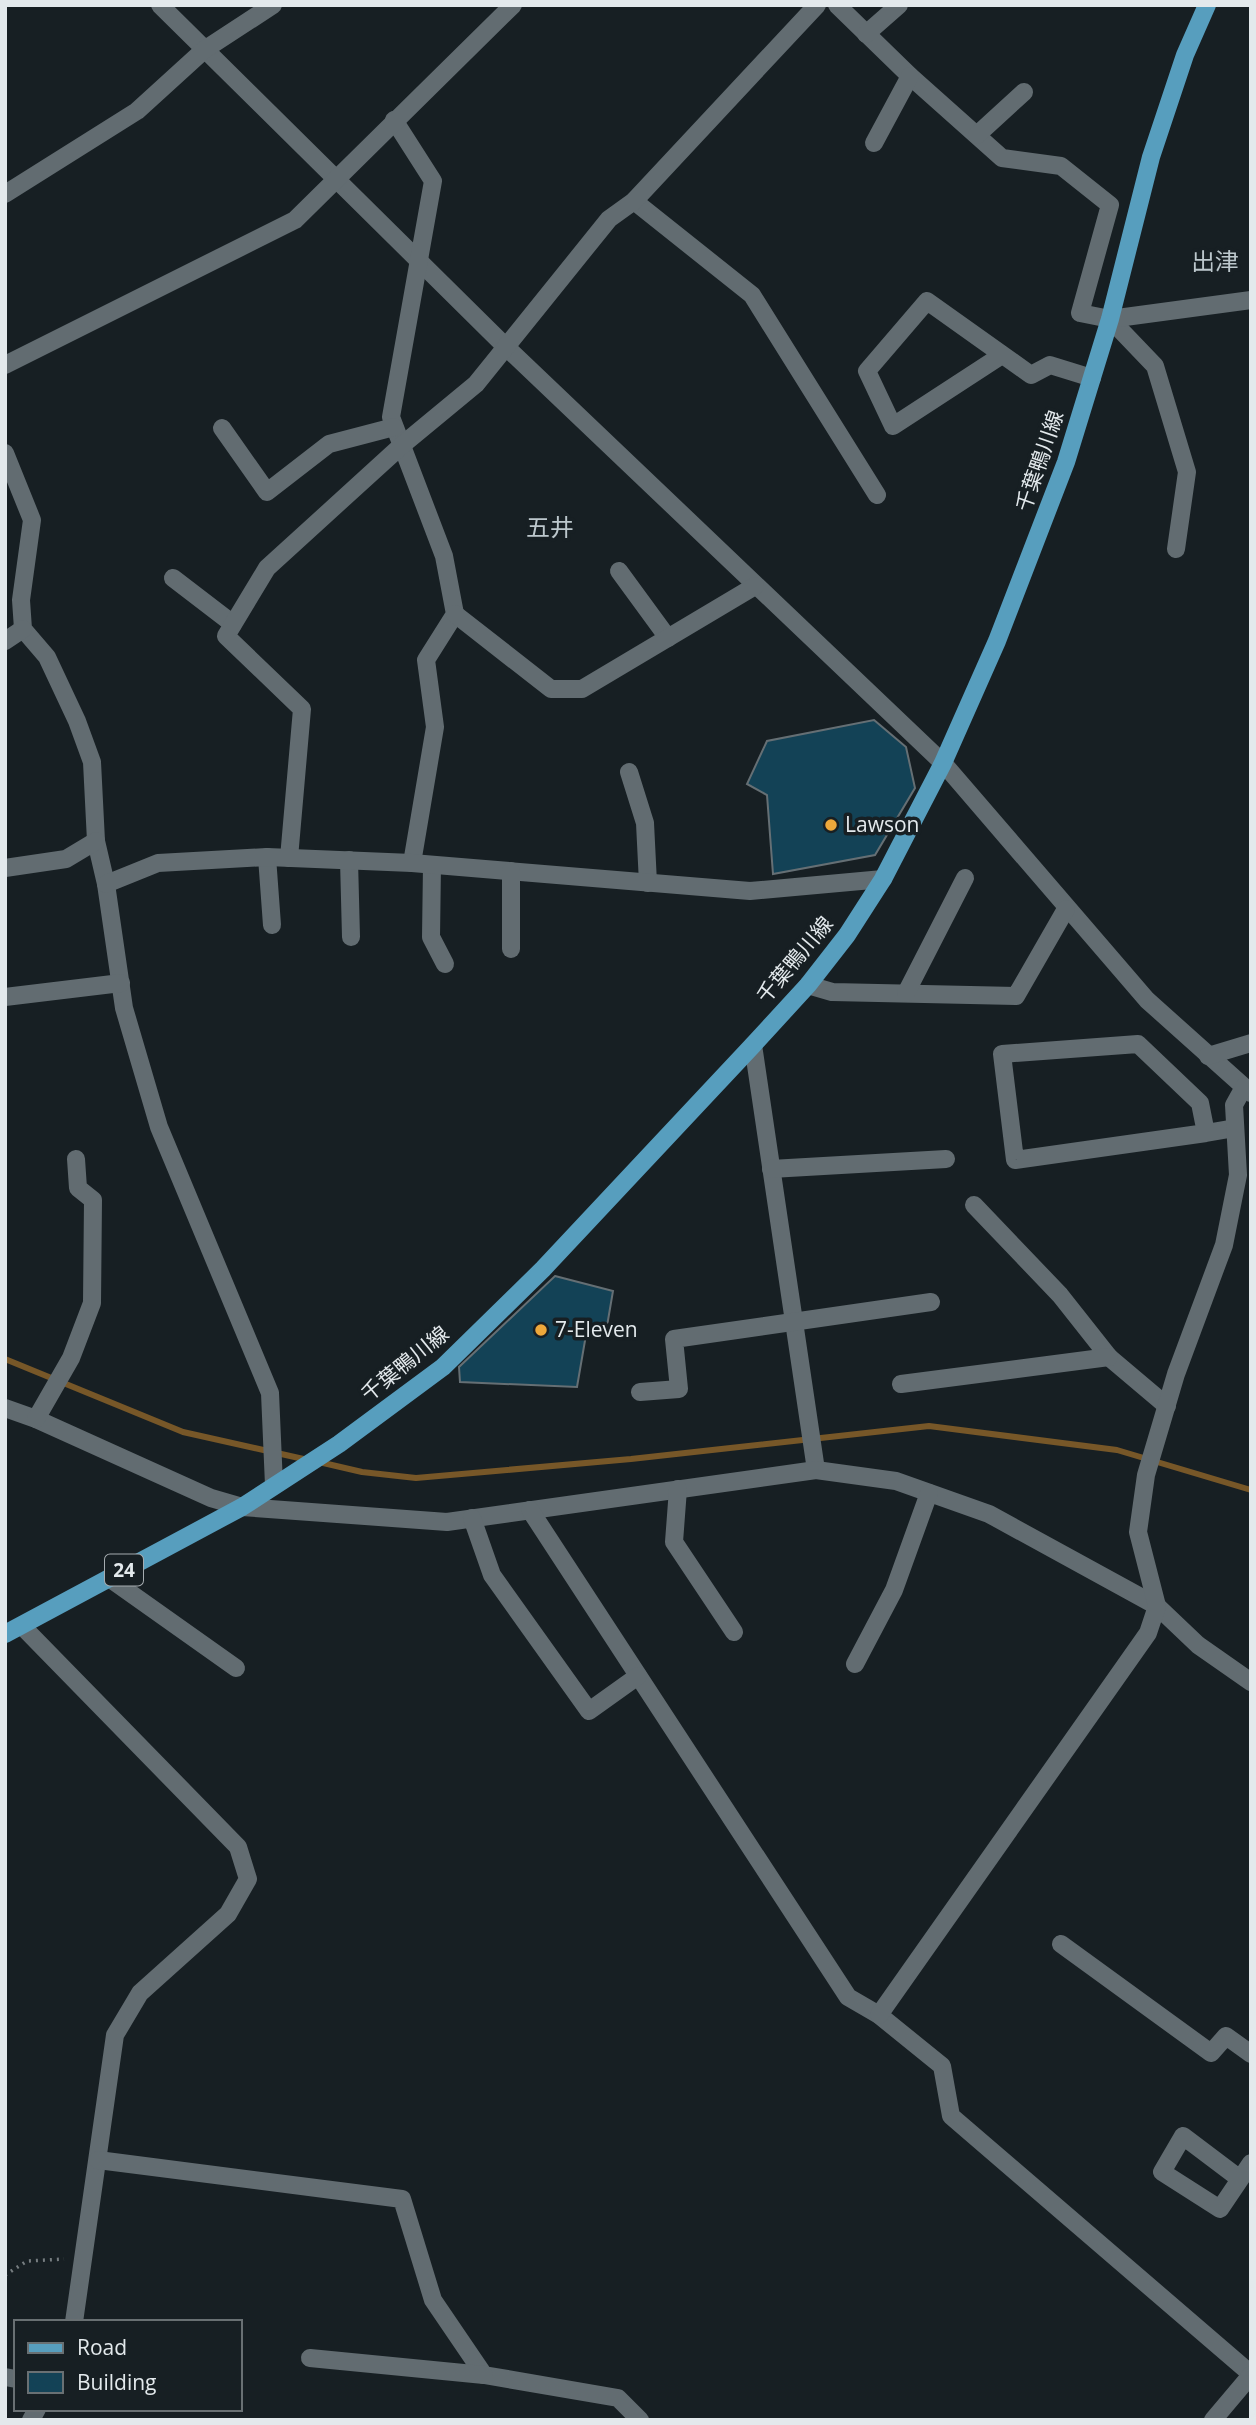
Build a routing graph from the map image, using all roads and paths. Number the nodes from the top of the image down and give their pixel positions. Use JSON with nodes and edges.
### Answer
{"nodes":[{"id":1,"x":160,"y":5,"type":"edge"},
{"id":2,"x":273,"y":5,"type":"edge"},
{"id":3,"x":513,"y":5,"type":"edge"},
{"id":4,"x":817,"y":5,"type":"edge"},
{"id":5,"x":837,"y":5,"type":"edge"},
{"id":6,"x":899,"y":5,"type":"edge"},
{"id":7,"x":1207,"y":5,"type":"edge"},
{"id":8,"x":866,"y":34,"type":"junction"},
{"id":9,"x":204,"y":50,"type":"junction"},
{"id":10,"x":910,"y":76,"type":"junction"},
{"id":11,"x":1024,"y":92,"type":"dead end"},
{"id":12,"x":394,"y":120,"type":"junction"},
{"id":13,"x":977,"y":135,"type":"junction"},
{"id":14,"x":874,"y":143,"type":"dead end"},
{"id":15,"x":335,"y":179,"type":"junction"},
{"id":16,"x":5,"y":194,"type":"edge"},
{"id":17,"x":634,"y":201,"type":"junction"},
{"id":18,"x":418,"y":260,"type":"junction"},
{"id":19,"x":1251,"y":300,"type":"edge"},
{"id":20,"x":1110,"y":319,"type":"junction"},
{"id":21,"x":505,"y":346,"type":"junction"},
{"id":22,"x":1002,"y":355,"type":"junction"},
{"id":23,"x":5,"y":365,"type":"edge"},
{"id":24,"x":1092,"y":378,"type":"junction"},
{"id":25,"x":394,"y":427,"type":"junction"},
{"id":26,"x":222,"y":428,"type":"dead end"},
{"id":27,"x":401,"y":446,"type":"junction"},
{"id":28,"x":5,"y":453,"type":"edge"},
{"id":29,"x":877,"y":495,"type":"dead end"},
{"id":30,"x":1176,"y":549,"type":"dead end"},
{"id":31,"x":619,"y":571,"type":"dead end"},
{"id":32,"x":173,"y":578,"type":"dead end"},
{"id":33,"x":755,"y":586,"type":"junction"},
{"id":34,"x":455,"y":614,"type":"junction"},
{"id":35,"x":233,"y":624,"type":"junction"},
{"id":36,"x":23,"y":629,"type":"junction"},
{"id":37,"x":668,"y":638,"type":"junction"},
{"id":38,"x":5,"y":641,"type":"edge"},
{"id":39,"x":943,"y":763,"type":"junction"},
{"id":40,"x":629,"y":772,"type":"dead end"},
{"id":41,"x":96,"y":841,"type":"junction"},
{"id":42,"x":267,"y":857,"type":"junction"},
{"id":43,"x":289,"y":858,"type":"junction"},
{"id":44,"x":349,"y":860,"type":"junction"},
{"id":45,"x":412,"y":863,"type":"junction"},
{"id":46,"x":432,"y":865,"type":"junction"},
{"id":47,"x":5,"y":868,"type":"edge"},
{"id":48,"x":511,"y":871,"type":"junction"},
{"id":49,"x":965,"y":878,"type":"dead end"},
{"id":50,"x":883,"y":879,"type":"junction"},
{"id":51,"x":648,"y":883,"type":"junction"},
{"id":52,"x":106,"y":884,"type":"junction"},
{"id":53,"x":1066,"y":909,"type":"junction"},
{"id":54,"x":272,"y":925,"type":"dead end"},
{"id":55,"x":351,"y":937,"type":"dead end"},
{"id":56,"x":511,"y":949,"type":"dead end"},
{"id":57,"x":445,"y":964,"type":"dead end"},
{"id":58,"x":121,"y":983,"type":"junction"},
{"id":59,"x":808,"y":985,"type":"junction"},
{"id":60,"x":906,"y":993,"type":"junction"},
{"id":61,"x":5,"y":997,"type":"edge"},
{"id":62,"x":1251,"y":1042,"type":"edge"},
{"id":63,"x":753,"y":1045,"type":"junction"},
{"id":64,"x":1208,"y":1056,"type":"junction"},
{"id":65,"x":1247,"y":1090,"type":"edge"},
{"id":66,"x":1235,"y":1128,"type":"junction"},
{"id":67,"x":1206,"y":1133,"type":"junction"},
{"id":68,"x":76,"y":1159,"type":"dead end"},
{"id":69,"x":946,"y":1159,"type":"dead end"},
{"id":70,"x":771,"y":1169,"type":"junction"},
{"id":71,"x":974,"y":1205,"type":"dead end"},
{"id":72,"x":931,"y":1303,"type":"dead end"},
{"id":73,"x":794,"y":1322,"type":"junction"},
{"id":74,"x":1109,"y":1357,"type":"junction"},
{"id":75,"x":901,"y":1384,"type":"dead end"},
{"id":76,"x":640,"y":1392,"type":"dead end"},
{"id":77,"x":1167,"y":1406,"type":"junction"},
{"id":78,"x":5,"y":1408,"type":"edge"},
{"id":79,"x":36,"y":1419,"type":"junction"},
{"id":80,"x":816,"y":1470,"type":"junction"},
{"id":81,"x":274,"y":1485,"type":"junction"},
{"id":82,"x":678,"y":1489,"type":"junction"},
{"id":83,"x":929,"y":1493,"type":"junction"},
{"id":84,"x":242,"y":1507,"type":"junction"},
{"id":85,"x":530,"y":1510,"type":"junction"},
{"id":86,"x":471,"y":1518,"type":"junction"},
{"id":87,"x":109,"y":1578,"type":"junction"},
{"id":88,"x":1157,"y":1605,"type":"junction"},
{"id":89,"x":23,"y":1626,"type":"junction"},
{"id":90,"x":734,"y":1632,"type":"dead end"},
{"id":91,"x":5,"y":1634,"type":"edge"},
{"id":92,"x":855,"y":1664,"type":"dead end"},
{"id":93,"x":236,"y":1668,"type":"dead end"},
{"id":94,"x":638,"y":1676,"type":"junction"},
{"id":95,"x":1251,"y":1682,"type":"edge"},
{"id":96,"x":1061,"y":1944,"type":"dead end"},
{"id":97,"x":879,"y":2015,"type":"junction"},
{"id":98,"x":1251,"y":2054,"type":"edge"},
{"id":99,"x":98,"y":2160,"type":"junction"},
{"id":100,"x":1251,"y":2163,"type":"edge"},
{"id":101,"x":1240,"y":2179,"type":"dead end"},
{"id":102,"x":84,"y":2258,"type":"junction"},
{"id":103,"x":5,"y":2275,"type":"edge"},
{"id":104,"x":74,"y":2320,"type":"edge"},
{"id":105,"x":310,"y":2358,"type":"dead end"},
{"id":106,"x":484,"y":2375,"type":"junction"},
{"id":107,"x":1251,"y":2375,"type":"edge"},
{"id":108,"x":640,"y":2420,"type":"edge"},
{"id":109,"x":1213,"y":2420,"type":"edge"}],
"edges":[{"from":1,"to":9,"type":"street"},
{"from":2,"to":9,"type":"street"},
{"from":3,"to":12,"type":"street"},
{"from":4,"to":17,"type":"street"},
{"from":5,"to":8,"type":"street"},
{"from":6,"to":8,"type":"street"},
{"from":7,"to":20,"type":"main road","name":"千葉鴨川線","number":"24"},
{"from":8,"to":10,"type":"street"},
{"from":9,"to":15,"type":"street"},
{"from":9,"to":16,"type":"street"},
{"from":10,"to":13,"type":"street"},
{"from":10,"to":14,"type":"street"},
{"from":11,"to":13,"type":"street"},
{"from":12,"to":15,"type":"street"},
{"from":12,"to":18,"type":"street"},
{"from":13,"to":20,"type":"street"},
{"from":15,"to":18,"type":"street"},
{"from":15,"to":23,"type":"street"},
{"from":17,"to":21,"type":"street"},
{"from":17,"to":29,"type":"street"},
{"from":18,"to":21,"type":"street"},
{"from":18,"to":25,"type":"street"},
{"from":19,"to":20,"type":"street"},
{"from":20,"to":24,"type":"main road","name":"千葉鴨川線","number":"24"},
{"from":20,"to":30,"type":"street"},
{"from":21,"to":27,"type":"street"},
{"from":21,"to":33,"type":"street"},
{"from":22,"to":22,"type":"street"},
{"from":22,"to":24,"type":"street"},
{"from":24,"to":39,"type":"main road","name":"千葉鴨川線","number":"24"},
{"from":25,"to":26,"type":"street"},
{"from":25,"to":27,"type":"street"},
{"from":27,"to":34,"type":"street"},
{"from":27,"to":35,"type":"street"},
{"from":28,"to":36,"type":"street"},
{"from":31,"to":37,"type":"street"},
{"from":32,"to":35,"type":"street"},
{"from":33,"to":37,"type":"street"},
{"from":33,"to":39,"type":"street"},
{"from":34,"to":37,"type":"street"},
{"from":34,"to":45,"type":"street"},
{"from":35,"to":43,"type":"street"},
{"from":36,"to":38,"type":"street"},
{"from":36,"to":41,"type":"street"},
{"from":39,"to":50,"type":"main road","name":"千葉鴨川線","number":"24"},
{"from":39,"to":53,"type":"street"},
{"from":40,"to":51,"type":"street"},
{"from":41,"to":47,"type":"street"},
{"from":41,"to":52,"type":"street"},
{"from":42,"to":43,"type":"street"},
{"from":42,"to":52,"type":"street"},
{"from":42,"to":54,"type":"street"},
{"from":43,"to":44,"type":"street"},
{"from":44,"to":45,"type":"street"},
{"from":44,"to":55,"type":"street"},
{"from":45,"to":46,"type":"street"},
{"from":46,"to":48,"type":"street"},
{"from":46,"to":57,"type":"street"},
{"from":48,"to":51,"type":"street"},
{"from":48,"to":56,"type":"street"},
{"from":49,"to":60,"type":"street"},
{"from":50,"to":51,"type":"street"},
{"from":50,"to":59,"type":"main road","name":"千葉鴨川線","number":"24"},
{"from":52,"to":58,"type":"street"},
{"from":53,"to":60,"type":"street"},
{"from":53,"to":64,"type":"street"},
{"from":58,"to":61,"type":"street"},
{"from":58,"to":81,"type":"street"},
{"from":59,"to":60,"type":"street"},
{"from":59,"to":63,"type":"main road","name":"千葉鴨川線","number":"24"},
{"from":62,"to":64,"type":"street"},
{"from":63,"to":70,"type":"street"},
{"from":63,"to":81,"type":"main road","name":"千葉鴨川線","number":"24"},
{"from":64,"to":65,"type":"street"},
{"from":65,"to":66,"type":"street"},
{"from":66,"to":67,"type":"street"},
{"from":66,"to":77,"type":"street"},
{"from":67,"to":67,"type":"street"},
{"from":68,"to":79,"type":"street"},
{"from":69,"to":70,"type":"street"},
{"from":70,"to":73,"type":"street"},
{"from":71,"to":74,"type":"street"},
{"from":72,"to":73,"type":"street"},
{"from":73,"to":76,"type":"street"},
{"from":73,"to":80,"type":"street"},
{"from":74,"to":75,"type":"street"},
{"from":74,"to":77,"type":"street"},
{"from":77,"to":88,"type":"street"},
{"from":78,"to":79,"type":"street"},
{"from":79,"to":84,"type":"street"},
{"from":80,"to":82,"type":"street"},
{"from":80,"to":83,"type":"street"},
{"from":81,"to":84,"type":"main road","name":"千葉鴨川線","number":"24"},
{"from":82,"to":85,"type":"street"},
{"from":82,"to":90,"type":"street"},
{"from":83,"to":88,"type":"street"},
{"from":83,"to":92,"type":"street"},
{"from":84,"to":86,"type":"street"},
{"from":84,"to":87,"type":"main road","name":"千葉鴨川線","number":"24"},
{"from":85,"to":86,"type":"street"},
{"from":85,"to":94,"type":"street"},
{"from":86,"to":94,"type":"street"},
{"from":87,"to":89,"type":"main road","name":"千葉鴨川線","number":"24"},
{"from":87,"to":93,"type":"street"},
{"from":88,"to":95,"type":"street"},
{"from":88,"to":97,"type":"street"},
{"from":89,"to":91,"type":"main road","name":"千葉鴨川線","number":"24"},
{"from":89,"to":99,"type":"street"},
{"from":94,"to":97,"type":"street"},
{"from":96,"to":98,"type":"street"},
{"from":97,"to":107,"type":"street"},
{"from":99,"to":102,"type":"street"},
{"from":99,"to":106,"type":"street"},
{"from":100,"to":101,"type":"street"},
{"from":102,"to":103,"type":"path"},
{"from":102,"to":104,"type":"street"},
{"from":105,"to":106,"type":"street"},
{"from":106,"to":108,"type":"street"},
{"from":107,"to":109,"type":"street"}]}
